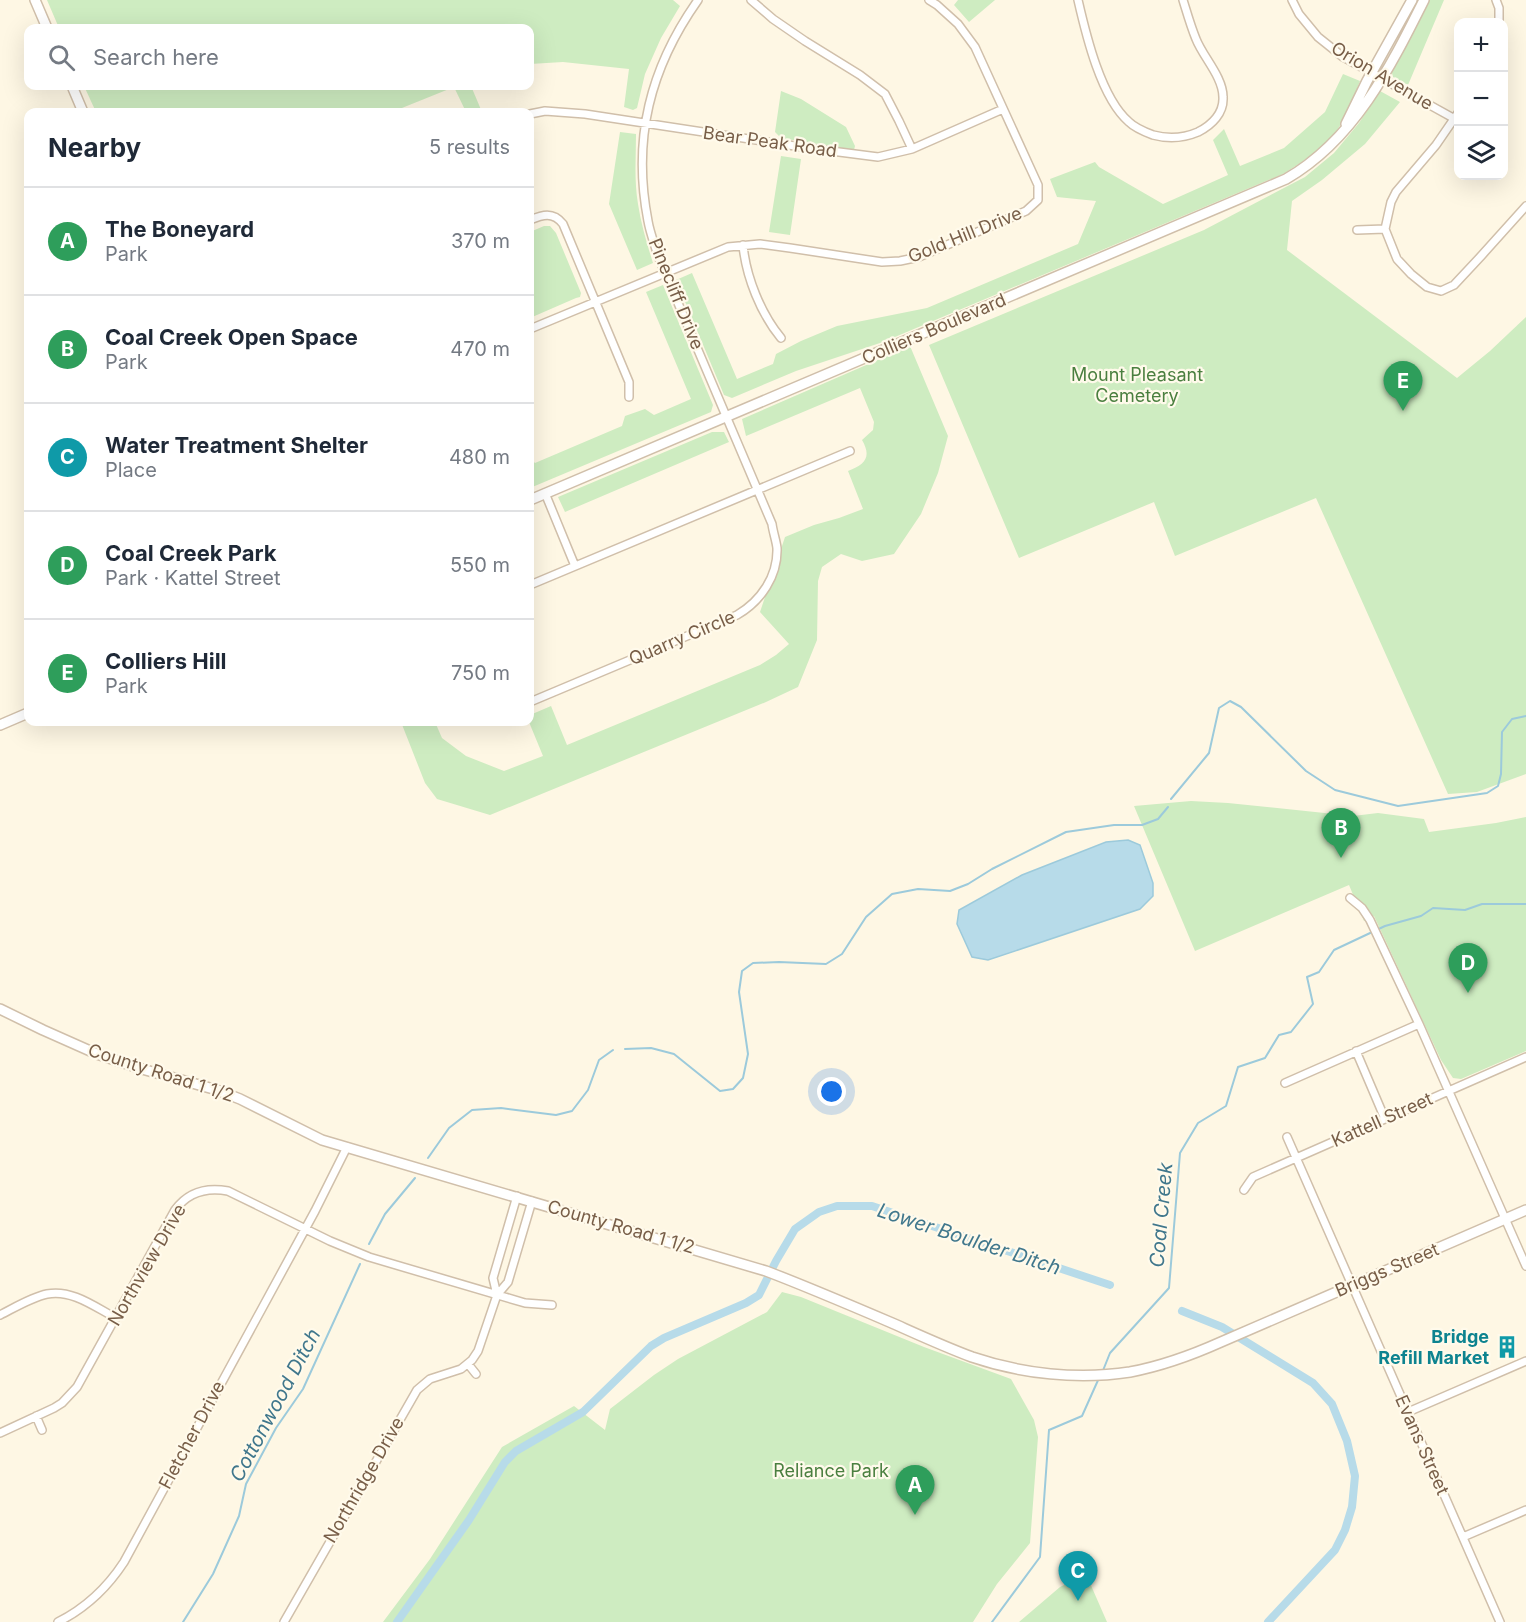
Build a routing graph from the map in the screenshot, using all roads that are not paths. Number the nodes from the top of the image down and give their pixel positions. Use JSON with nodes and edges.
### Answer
{"nodes":[{"id":1,"x":34,"y":0,"type":"edge"},
{"id":2,"x":698,"y":0,"type":"edge"},
{"id":3,"x":752,"y":0,"type":"edge"},
{"id":4,"x":929,"y":0,"type":"edge"},
{"id":5,"x":1078,"y":0,"type":"edge"},
{"id":6,"x":1183,"y":0,"type":"edge"},
{"id":7,"x":1292,"y":0,"type":"edge"},
{"id":8,"x":1412,"y":0,"type":"edge"},
{"id":9,"x":1424,"y":0,"type":"edge"},
{"id":10,"x":1496,"y":0,"type":"edge"},
{"id":11,"x":1499,"y":18,"type":"edge"},
{"id":12,"x":45,"y":24,"type":"edge"},
{"id":13,"x":1371,"y":73,"type":"junction"},
{"id":14,"x":1381,"y":79,"type":"junction"},
{"id":15,"x":74,"y":90,"type":"edge"},
{"id":16,"x":82,"y":108,"type":"edge"},
{"id":17,"x":1004,"y":109,"type":"junction"},
{"id":18,"x":534,"y":113,"type":"edge"},
{"id":19,"x":1454,"y":115,"type":"edge"},
{"id":20,"x":1454,"y":120,"type":"edge"},
{"id":21,"x":644,"y":123,"type":"junction"},
{"id":22,"x":1331,"y":146,"type":"junction"},
{"id":23,"x":912,"y":149,"type":"junction"},
{"id":24,"x":1526,"y":206,"type":"edge"},
{"id":25,"x":534,"y":218,"type":"edge"},
{"id":26,"x":1385,"y":229,"type":"junction"},
{"id":27,"x":1357,"y":230,"type":"dead end"},
{"id":28,"x":743,"y":245,"type":"junction"},
{"id":29,"x":665,"y":273,"type":"junction"},
{"id":30,"x":596,"y":301,"type":"junction"},
{"id":31,"x":534,"y":327,"type":"edge"},
{"id":32,"x":781,"y":338,"type":"dead end"},
{"id":33,"x":628,"y":397,"type":"dead end"},
{"id":34,"x":726,"y":416,"type":"junction"},
{"id":35,"x":850,"y":451,"type":"dead end"},
{"id":36,"x":757,"y":490,"type":"junction"},
{"id":37,"x":545,"y":493,"type":"junction"},
{"id":38,"x":534,"y":498,"type":"edge"},
{"id":39,"x":575,"y":566,"type":"junction"},
{"id":40,"x":534,"y":583,"type":"edge"},
{"id":41,"x":534,"y":700,"type":"edge"},
{"id":42,"x":24,"y":715,"type":"edge"},
{"id":43,"x":0,"y":724,"type":"edge"},
{"id":44,"x":1350,"y":898,"type":"dead end"},
{"id":45,"x":0,"y":1009,"type":"edge"},
{"id":46,"x":1419,"y":1024,"type":"junction"},
{"id":47,"x":1356,"y":1051,"type":"junction"},
{"id":48,"x":1526,"y":1058,"type":"edge"},
{"id":49,"x":1285,"y":1083,"type":"dead end"},
{"id":50,"x":1449,"y":1091,"type":"junction"},
{"id":51,"x":1385,"y":1119,"type":"junction"},
{"id":52,"x":1287,"y":1137,"type":"dead end"},
{"id":53,"x":347,"y":1147,"type":"junction"},
{"id":54,"x":1296,"y":1158,"type":"junction"},
{"id":55,"x":1244,"y":1190,"type":"dead end"},
{"id":56,"x":517,"y":1196,"type":"junction"},
{"id":57,"x":532,"y":1201,"type":"junction"},
{"id":58,"x":1526,"y":1210,"type":"edge"},
{"id":59,"x":1505,"y":1219,"type":"junction"},
{"id":60,"x":304,"y":1228,"type":"junction"},
{"id":61,"x":1526,"y":1266,"type":"edge"},
{"id":62,"x":1351,"y":1285,"type":"junction"},
{"id":63,"x":497,"y":1295,"type":"junction"},
{"id":64,"x":552,"y":1305,"type":"dead end"},
{"id":65,"x":0,"y":1315,"type":"edge"},
{"id":66,"x":116,"y":1318,"type":"junction"},
{"id":67,"x":1247,"y":1331,"type":"joint"},
{"id":68,"x":1526,"y":1361,"type":"edge"},
{"id":69,"x":468,"y":1364,"type":"junction"},
{"id":70,"x":476,"y":1374,"type":"dead end"},
{"id":71,"x":1408,"y":1412,"type":"junction"},
{"id":72,"x":36,"y":1416,"type":"junction"},
{"id":73,"x":42,"y":1430,"type":"dead end"},
{"id":74,"x":0,"y":1433,"type":"edge"},
{"id":75,"x":1526,"y":1510,"type":"edge"},
{"id":76,"x":1463,"y":1537,"type":"junction"},
{"id":77,"x":58,"y":1622,"type":"edge"},
{"id":78,"x":284,"y":1622,"type":"edge"},
{"id":79,"x":1500,"y":1622,"type":"edge"}],
"edges":[{"from":1,"to":12,"type":"street"},
{"from":2,"to":21,"type":"street","name":"Pinecliff Drive"},
{"from":3,"to":23,"type":"street"},
{"from":4,"to":17,"type":"street","name":"Gold Hill Drive"},
{"from":5,"to":6,"type":"street"},
{"from":7,"to":13,"type":"street","name":"Orion Avenue"},
{"from":8,"to":13,"type":"street","name":"Colliers Boulevard"},
{"from":9,"to":14,"type":"street","name":"Colliers Boulevard"},
{"from":10,"to":11,"type":"street"},
{"from":13,"to":14,"type":"street","name":"Orion Avenue"},
{"from":13,"to":22,"type":"street","name":"Colliers Boulevard"},
{"from":14,"to":19,"type":"street","name":"Orion Avenue"},
{"from":14,"to":22,"type":"street","name":"Colliers Boulevard"},
{"from":15,"to":16,"type":"street"},
{"from":17,"to":23,"type":"street","name":"Bear Peak Road"},
{"from":17,"to":28,"type":"street","name":"Gold Hill Drive"},
{"from":18,"to":21,"type":"street","name":"Bear Peak Road"},
{"from":20,"to":26,"type":"street"},
{"from":21,"to":23,"type":"street","name":"Bear Peak Road"},
{"from":21,"to":29,"type":"street","name":"Pinecliff Drive"},
{"from":22,"to":34,"type":"street","name":"Colliers Boulevard"},
{"from":24,"to":26,"type":"street"},
{"from":25,"to":30,"type":"street"},
{"from":26,"to":27,"type":"street"},
{"from":28,"to":29,"type":"street","name":"Gold Hill Drive"},
{"from":28,"to":32,"type":"street"},
{"from":29,"to":30,"type":"street","name":"Gold Hill Drive"},
{"from":29,"to":34,"type":"street","name":"Pinecliff Drive"},
{"from":30,"to":31,"type":"street","name":"Gold Hill Drive"},
{"from":30,"to":33,"type":"street"},
{"from":34,"to":36,"type":"street","name":"Quarry Circle"},
{"from":34,"to":37,"type":"street","name":"Colliers Boulevard"},
{"from":35,"to":36,"type":"street"},
{"from":36,"to":39,"type":"street"},
{"from":36,"to":41,"type":"street","name":"Quarry Circle"},
{"from":37,"to":38,"type":"street","name":"Colliers Boulevard"},
{"from":37,"to":39,"type":"street"},
{"from":39,"to":40,"type":"street"},
{"from":42,"to":43,"type":"street"},
{"from":44,"to":46,"type":"street"},
{"from":45,"to":53,"type":"street","name":"County Road 1 1/2"},
{"from":46,"to":47,"type":"street"},
{"from":46,"to":50,"type":"street"},
{"from":47,"to":49,"type":"street"},
{"from":47,"to":51,"type":"street"},
{"from":48,"to":50,"type":"street","name":"Kattell Street"},
{"from":50,"to":51,"type":"street","name":"Kattell Street"},
{"from":50,"to":59,"type":"street"},
{"from":51,"to":54,"type":"street","name":"Kattell Street"},
{"from":52,"to":54,"type":"street","name":"Evans Street"},
{"from":53,"to":56,"type":"street","name":"County Road 1 1/2"},
{"from":53,"to":60,"type":"street","name":"Fletcher Drive"},
{"from":54,"to":55,"type":"street","name":"Kattell Street"},
{"from":54,"to":62,"type":"street","name":"Evans Street"},
{"from":56,"to":57,"type":"street","name":"County Road 1 1/2"},
{"from":56,"to":63,"type":"street"},
{"from":57,"to":63,"type":"street"},
{"from":57,"to":67,"type":"street","name":"County Road 1 1/2"},
{"from":58,"to":59,"type":"street","name":"Briggs Street"},
{"from":59,"to":61,"type":"street"},
{"from":59,"to":62,"type":"street","name":"Briggs Street"},
{"from":60,"to":63,"type":"street","name":"Northview Drive"},
{"from":60,"to":66,"type":"street","name":"Northview Drive"},
{"from":60,"to":77,"type":"street","name":"Fletcher Drive"},
{"from":62,"to":67,"type":"street","name":"Briggs Street"},
{"from":62,"to":71,"type":"street","name":"Evans Street"},
{"from":63,"to":64,"type":"street","name":"Northview Drive"},
{"from":63,"to":69,"type":"street"},
{"from":65,"to":66,"type":"street"},
{"from":66,"to":72,"type":"street","name":"Northview Drive"},
{"from":68,"to":71,"type":"street"},
{"from":69,"to":70,"type":"street"},
{"from":69,"to":78,"type":"street","name":"Northridge Drive"},
{"from":71,"to":76,"type":"street","name":"Evans Street"},
{"from":72,"to":73,"type":"street"},
{"from":72,"to":74,"type":"street","name":"Northview Drive"},
{"from":75,"to":76,"type":"street"},
{"from":76,"to":79,"type":"street","name":"Evans Street"}]}
